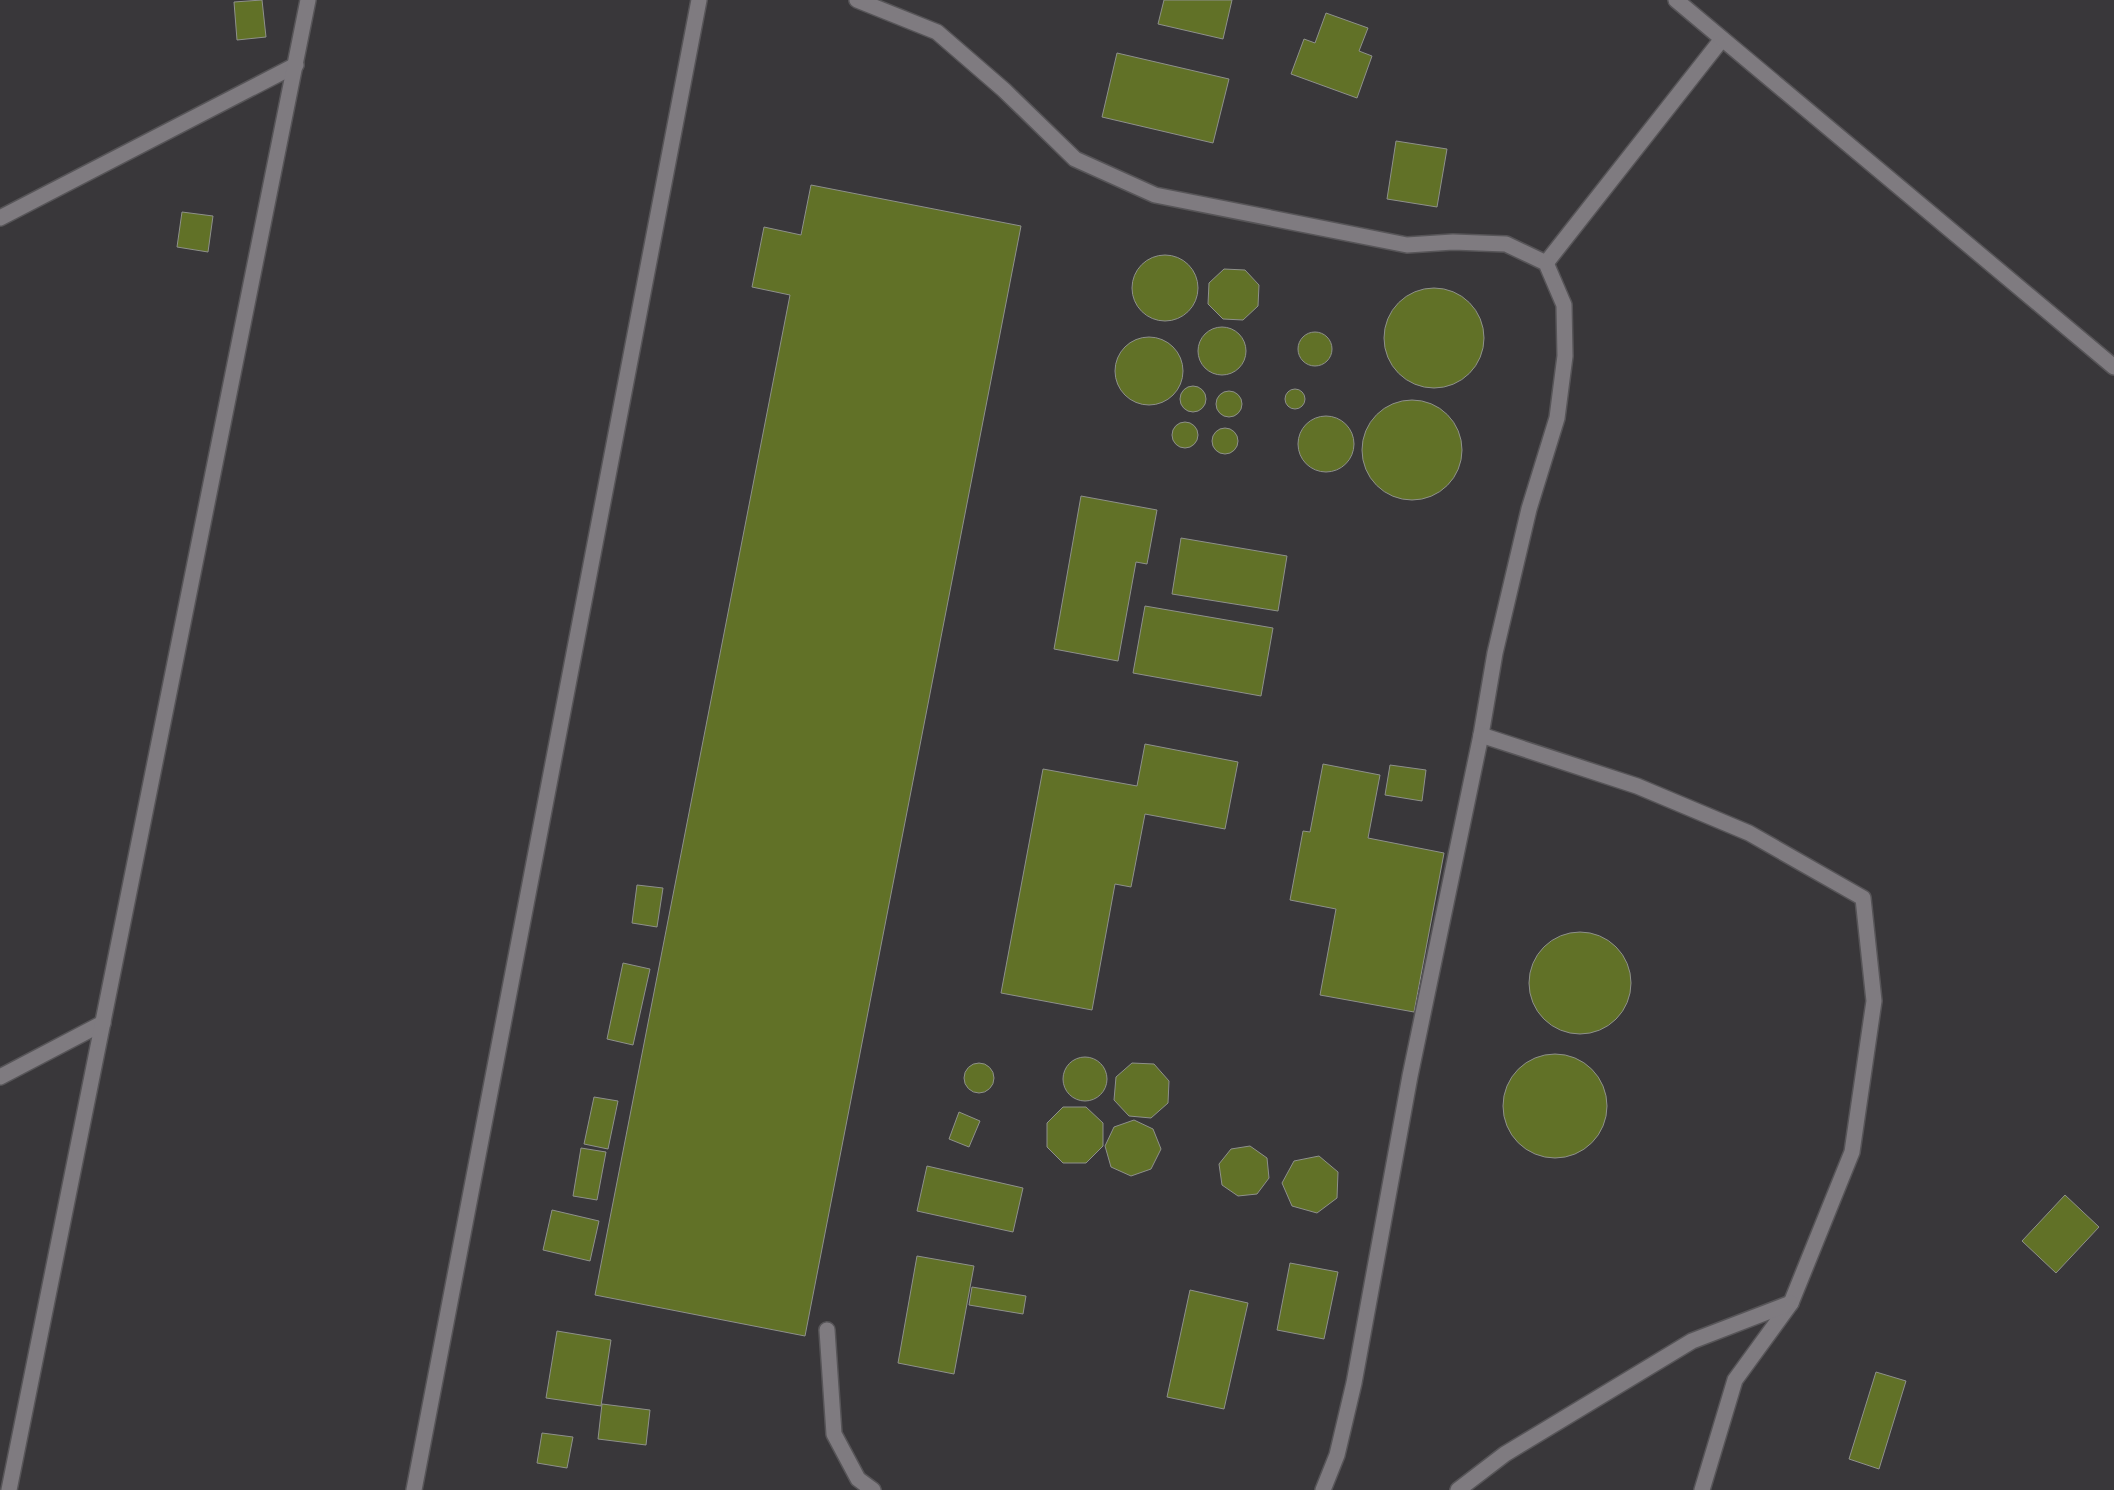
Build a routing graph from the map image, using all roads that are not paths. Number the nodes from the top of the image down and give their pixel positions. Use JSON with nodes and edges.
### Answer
{"nodes":[{"id":1,"x":308,"y":0,"type":"edge"},
{"id":2,"x":699,"y":0,"type":"edge"},
{"id":3,"x":857,"y":0,"type":"edge"},
{"id":4,"x":1676,"y":0,"type":"edge"},
{"id":5,"x":1722,"y":39,"type":"junction"},
{"id":6,"x":296,"y":65,"type":"junction"},
{"id":7,"x":0,"y":218,"type":"edge"},
{"id":8,"x":1546,"y":263,"type":"junction"},
{"id":9,"x":2114,"y":368,"type":"edge"},
{"id":10,"x":1482,"y":735,"type":"junction"},
{"id":11,"x":103,"y":1023,"type":"junction"},
{"id":12,"x":0,"y":1077,"type":"edge"},
{"id":13,"x":1791,"y":1303,"type":"junction"},
{"id":14,"x":827,"y":1330,"type":"dead end"},
{"id":15,"x":9,"y":1490,"type":"edge"},
{"id":16,"x":414,"y":1490,"type":"edge"},
{"id":17,"x":873,"y":1490,"type":"edge"},
{"id":18,"x":1323,"y":1490,"type":"edge"},
{"id":19,"x":1458,"y":1490,"type":"edge"},
{"id":20,"x":1702,"y":1490,"type":"edge"}],
"edges":[{"from":1,"to":6,"type":"street"},
{"from":2,"to":16,"type":"street"},
{"from":3,"to":8,"type":"street"},
{"from":4,"to":5,"type":"street"},
{"from":5,"to":8,"type":"street"},
{"from":5,"to":9,"type":"street"},
{"from":6,"to":7,"type":"street"},
{"from":6,"to":11,"type":"street"},
{"from":8,"to":10,"type":"street"},
{"from":10,"to":13,"type":"street"},
{"from":10,"to":18,"type":"street"},
{"from":11,"to":12,"type":"street"},
{"from":11,"to":15,"type":"street"},
{"from":13,"to":19,"type":"street"},
{"from":13,"to":20,"type":"street"},
{"from":14,"to":17,"type":"street"}]}
